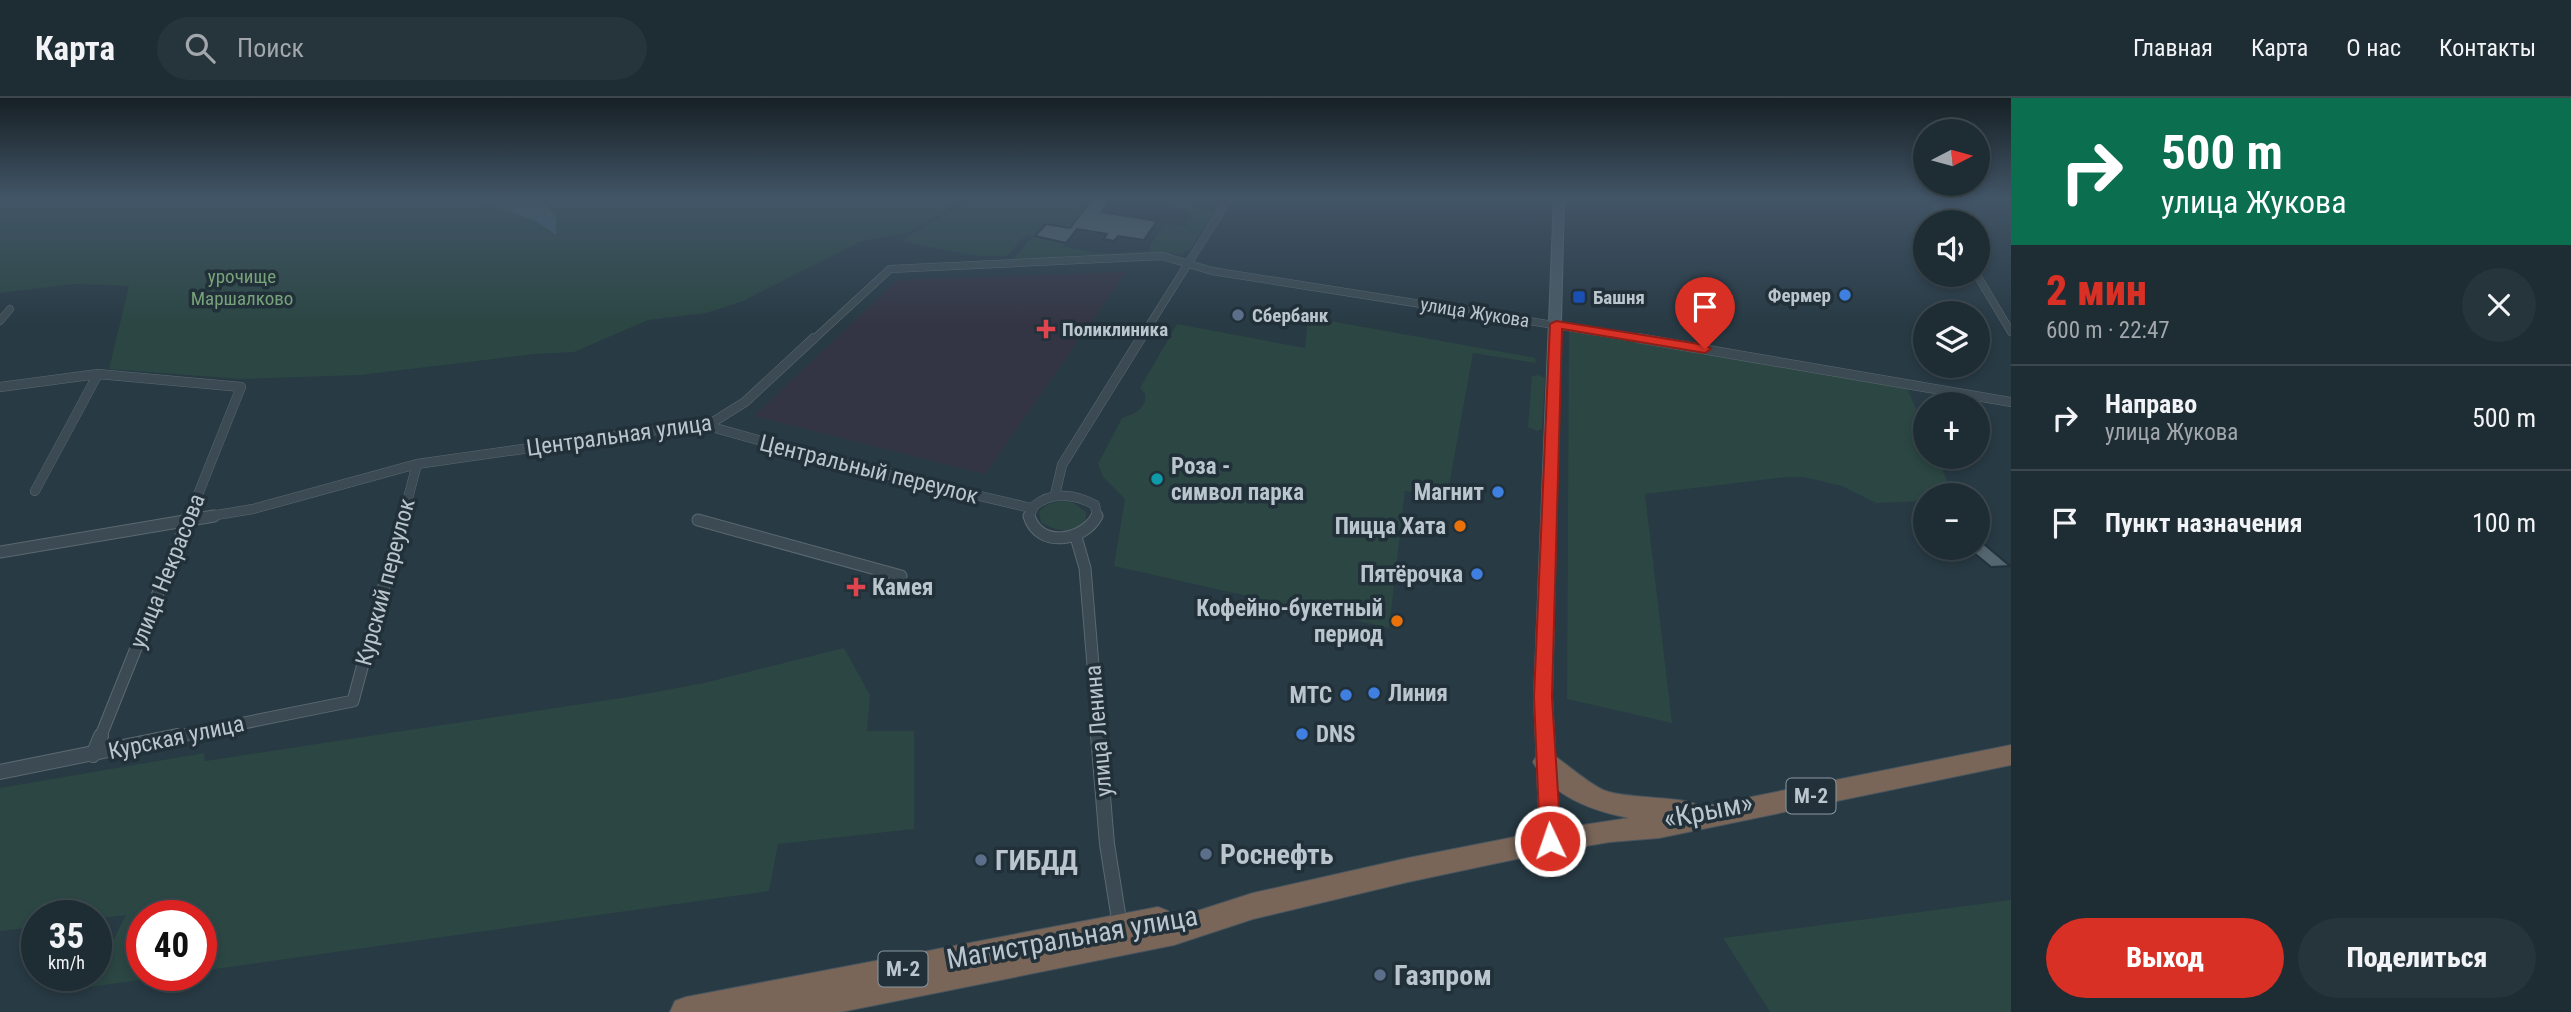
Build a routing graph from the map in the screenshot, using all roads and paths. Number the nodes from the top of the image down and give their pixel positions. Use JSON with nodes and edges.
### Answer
{"nodes":[{"id":1,"x":1204,"y":240,"type":"edge"},
{"id":2,"x":1558,"y":240,"type":"edge"},
{"id":3,"x":1188,"y":265,"type":"junction"},
{"id":4,"x":1984,"y":287,"type":"edge"},
{"id":5,"x":0,"y":310,"type":"edge"},
{"id":6,"x":0,"y":321,"type":"edge"},
{"id":7,"x":1556,"y":324,"type":"junction"},
{"id":8,"x":2011,"y":332,"type":"edge"},
{"id":9,"x":98,"y":374,"type":"junction"},
{"id":10,"x":0,"y":387,"type":"edge"},
{"id":11,"x":2011,"y":402,"type":"edge"},
{"id":12,"x":708,"y":426,"type":"junction"},
{"id":13,"x":417,"y":464,"type":"junction"},
{"id":14,"x":35,"y":491,"type":"dead end"},
{"id":15,"x":1055,"y":495,"type":"junction"},
{"id":16,"x":1031,"y":508,"type":"junction"},
{"id":17,"x":187,"y":520,"type":"junction"},
{"id":18,"x":698,"y":520,"type":"dead end"},
{"id":19,"x":1076,"y":537,"type":"junction"},
{"id":20,"x":0,"y":552,"type":"edge"},
{"id":21,"x":901,"y":576,"type":"dead end"},
{"id":22,"x":352,"y":701,"type":"joint"},
{"id":23,"x":2011,"y":748,"type":"edge"},
{"id":24,"x":93,"y":755,"type":"junction"},
{"id":25,"x":2011,"y":755,"type":"edge"},
{"id":26,"x":1546,"y":762,"type":"junction"},
{"id":27,"x":0,"y":772,"type":"edge"},
{"id":28,"x":1691,"y":813,"type":"junction"},
{"id":29,"x":1610,"y":831,"type":"junction"},
{"id":30,"x":1550,"y":841,"type":"junction"},
{"id":31,"x":1253,"y":906,"type":"junction"},
{"id":32,"x":1120,"y":926,"type":"junction"},
{"id":33,"x":686,"y":1012,"type":"edge"},
{"id":34,"x":766,"y":1012,"type":"edge"}],
"edges":[{"from":1,"to":3,"type":"street"},
{"from":2,"to":7,"type":"street"},
{"from":3,"to":7,"type":"street","name":"улица Жукова"},
{"from":3,"to":12,"type":"street","name":"Центральная улица"},
{"from":3,"to":15,"type":"street"},
{"from":4,"to":8,"type":"street"},
{"from":5,"to":6,"type":"street"},
{"from":7,"to":11,"type":"street","name":"улица Жукова"},
{"from":7,"to":26,"type":"street"},
{"from":9,"to":10,"type":"street"},
{"from":9,"to":14,"type":"street"},
{"from":9,"to":17,"type":"street","name":"улица Некрасова"},
{"from":12,"to":13,"type":"street","name":"Центральная улица"},
{"from":12,"to":16,"type":"street","name":"Центральный переулок"},
{"from":13,"to":17,"type":"street","name":"Центральная улица"},
{"from":13,"to":22,"type":"street","name":"Курский переулок"},
{"from":15,"to":16,"type":"street"},
{"from":15,"to":19,"type":"street"},
{"from":16,"to":19,"type":"street"},
{"from":17,"to":20,"type":"street","name":"Центральная улица"},
{"from":17,"to":24,"type":"street","name":"улица Некрасова"},
{"from":18,"to":21,"type":"street"},
{"from":19,"to":32,"type":"street","name":"улица Ленина"},
{"from":22,"to":24,"type":"street","name":"Курская улица"},
{"from":23,"to":28,"type":"highway","name":"«Крым»","number":"М-2"},
{"from":24,"to":27,"type":"street","name":"Курская улица"},
{"from":25,"to":29,"type":"highway","name":"«Крым»","number":"М-2"},
{"from":26,"to":28,"type":"highway"},
{"from":26,"to":30,"type":"street"},
{"from":28,"to":29,"type":"highway","name":"«Крым»","number":"М-2"},
{"from":29,"to":30,"type":"highway","name":"«Крым»","number":"М-2"},
{"from":30,"to":31,"type":"highway","name":"Магистральная улица","number":"М-2"},
{"from":31,"to":32,"type":"highway","name":"Магистральная улица","number":"М-2"},
{"from":31,"to":34,"type":"highway","name":"Магистральная улица","number":"М-2"},
{"from":32,"to":33,"type":"highway","name":"Магистральная улица","number":"М-2"}]}
